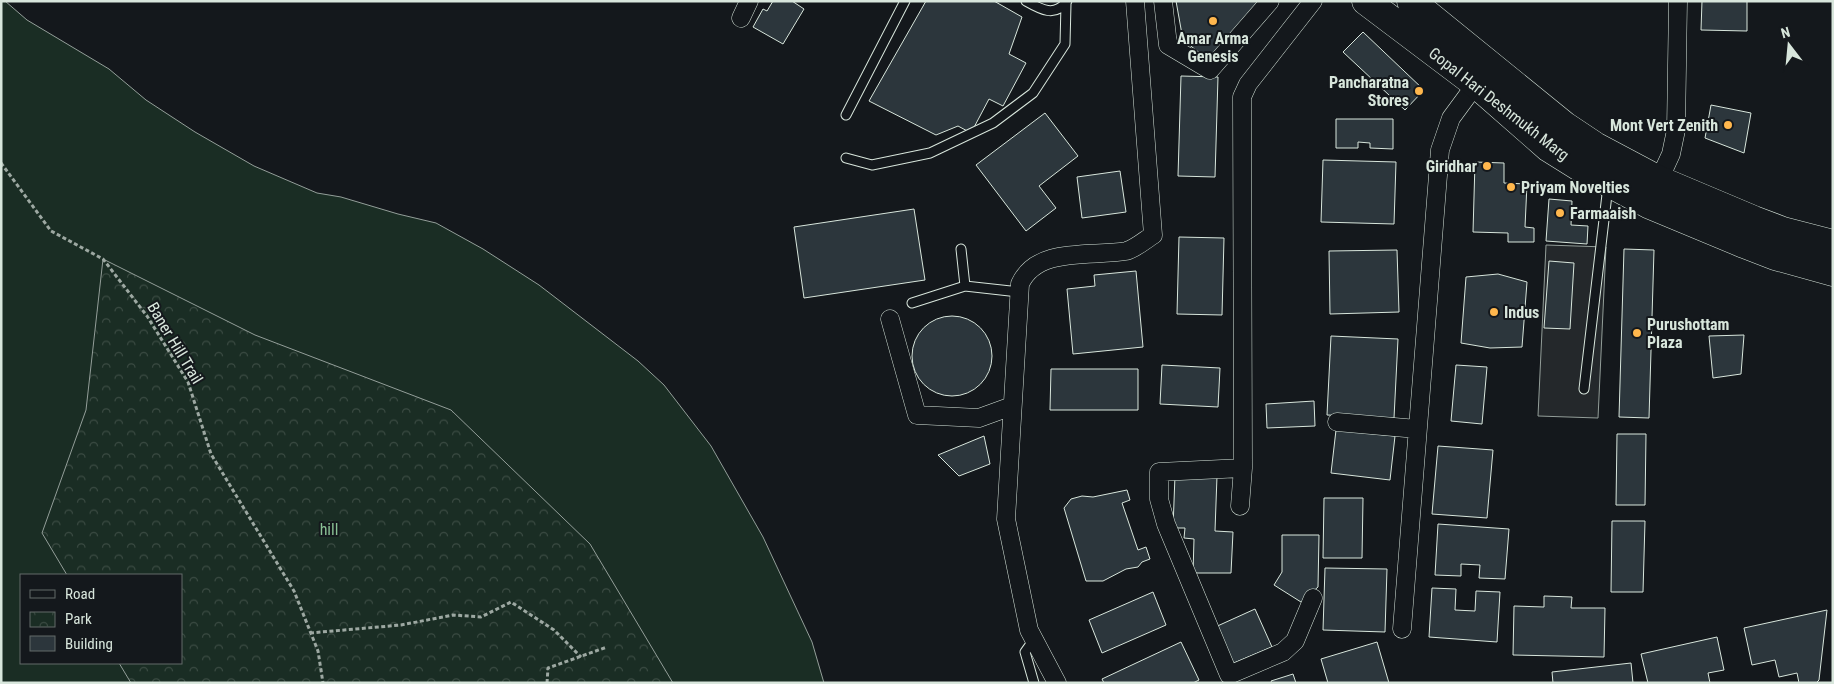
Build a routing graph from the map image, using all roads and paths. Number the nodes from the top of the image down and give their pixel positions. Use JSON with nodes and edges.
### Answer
{"nodes":[{"id":1,"x":749,"y":1,"type":"edge"},
{"id":2,"x":905,"y":1,"type":"edge"},
{"id":3,"x":1026,"y":1,"type":"edge"},
{"id":4,"x":1135,"y":1,"type":"edge"},
{"id":5,"x":1163,"y":1,"type":"edge"},
{"id":6,"x":1270,"y":1,"type":"edge"},
{"id":7,"x":1313,"y":1,"type":"edge"},
{"id":8,"x":1366,"y":1,"type":"edge"},
{"id":9,"x":1411,"y":1,"type":"edge"},
{"id":10,"x":1678,"y":1,"type":"edge"},
{"id":11,"x":1067,"y":3,"type":"edge"},
{"id":12,"x":741,"y":18,"type":"dead end"},
{"id":13,"x":1476,"y":84,"type":"junction"},
{"id":14,"x":846,"y":115,"type":"dead end"},
{"id":15,"x":846,"y":158,"type":"dead end"},
{"id":16,"x":1,"y":163,"type":"edge"},
{"id":17,"x":1659,"y":180,"type":"junction"},
{"id":18,"x":1608,"y":184,"type":"junction"},
{"id":19,"x":1833,"y":244,"type":"edge"},
{"id":20,"x":961,"y":249,"type":"dead end"},
{"id":21,"x":1833,"y":272,"type":"edge"},
{"id":22,"x":965,"y":286,"type":"junction"},
{"id":23,"x":1019,"y":292,"type":"junction"},
{"id":24,"x":912,"y":302,"type":"dead end"},
{"id":25,"x":890,"y":319,"type":"dead end"},
{"id":26,"x":1584,"y":389,"type":"dead end"},
{"id":27,"x":1012,"y":406,"type":"junction"},
{"id":28,"x":1337,"y":422,"type":"dead end"},
{"id":29,"x":1418,"y":429,"type":"junction"},
{"id":30,"x":1243,"y":468,"type":"junction"},
{"id":31,"x":1240,"y":506,"type":"dead end"},
{"id":32,"x":1312,"y":598,"type":"dead end"},
{"id":33,"x":1402,"y":629,"type":"dead end"},
{"id":34,"x":310,"y":632,"type":"junction"},
{"id":35,"x":1036,"y":642,"type":"junction"},
{"id":36,"x":607,"y":647,"type":"dead end"},
{"id":37,"x":581,"y":657,"type":"junction"},
{"id":38,"x":322,"y":683,"type":"edge"},
{"id":39,"x":547,"y":683,"type":"edge"},
{"id":40,"x":1034,"y":683,"type":"edge"},
{"id":41,"x":1057,"y":683,"type":"edge"}],
"edges":[{"from":1,"to":12,"type":"street"},
{"from":2,"to":14,"type":"lane"},
{"from":3,"to":11,"type":"lane"},
{"from":4,"to":23,"type":"street"},
{"from":5,"to":6,"type":"street"},
{"from":7,"to":30,"type":"street"},
{"from":8,"to":13,"type":"main road","name":"Gopal Hari Deshmukh Marg"},
{"from":9,"to":17,"type":"main road","name":"Gopal Hari Deshmukh Marg"},
{"from":10,"to":17,"type":"street"},
{"from":11,"to":15,"type":"lane"},
{"from":13,"to":18,"type":"main road","name":"Gopal Hari Deshmukh Marg"},
{"from":13,"to":29,"type":"street"},
{"from":16,"to":34,"type":"path","name":"Baner Hill Trail"},
{"from":17,"to":19,"type":"main road","name":"Gopal Hari Deshmukh Marg"},
{"from":18,"to":21,"type":"main road","name":"Gopal Hari Deshmukh Marg"},
{"from":18,"to":26,"type":"lane"},
{"from":20,"to":22,"type":"lane"},
{"from":22,"to":23,"type":"lane"},
{"from":22,"to":24,"type":"lane"},
{"from":23,"to":27,"type":"street"},
{"from":25,"to":27,"type":"street"},
{"from":27,"to":35,"type":"street"},
{"from":28,"to":29,"type":"street"},
{"from":29,"to":33,"type":"street"},
{"from":30,"to":31,"type":"street"},
{"from":30,"to":32,"type":"street"},
{"from":34,"to":37,"type":"path"},
{"from":34,"to":38,"type":"path","name":"Baner Hill Trail"},
{"from":35,"to":40,"type":"lane"},
{"from":35,"to":41,"type":"street"},
{"from":36,"to":37,"type":"path"},
{"from":37,"to":39,"type":"path"}]}
